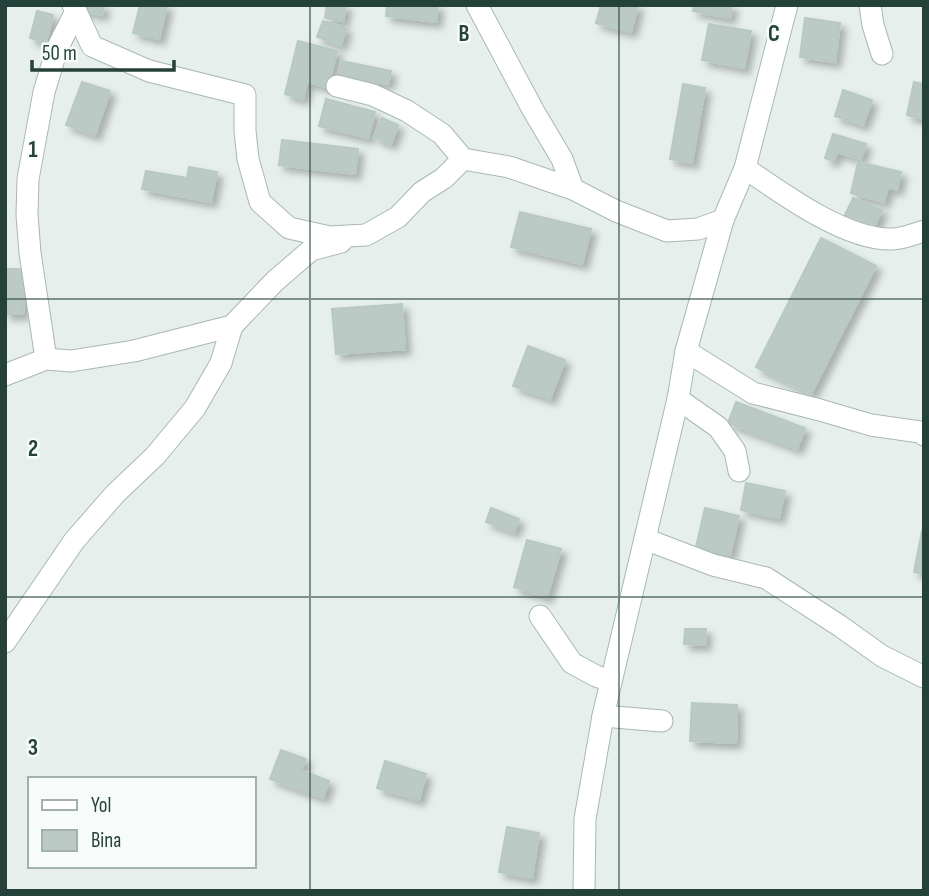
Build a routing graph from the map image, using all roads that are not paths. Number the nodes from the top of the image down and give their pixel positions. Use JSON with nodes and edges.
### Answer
{"nodes":[{"id":1,"x":477,"y":5,"type":"edge"},
{"id":2,"x":787,"y":5,"type":"edge"},
{"id":3,"x":870,"y":5,"type":"edge"},
{"id":4,"x":74,"y":8,"type":"edge"},
{"id":5,"x":882,"y":54,"type":"dead end"},
{"id":6,"x":337,"y":86,"type":"dead end"},
{"id":7,"x":463,"y":159,"type":"junction"},
{"id":8,"x":745,"y":168,"type":"junction"},
{"id":9,"x":573,"y":189,"type":"junction"},
{"id":10,"x":723,"y":220,"type":"junction"},
{"id":11,"x":924,"y":232,"type":"edge"},
{"id":12,"x":366,"y":235,"type":"junction"},
{"id":13,"x":232,"y":326,"type":"junction"},
{"id":14,"x":687,"y":351,"type":"junction"},
{"id":15,"x":46,"y":359,"type":"junction"},
{"id":16,"x":5,"y":375,"type":"edge"},
{"id":17,"x":678,"y":399,"type":"junction"},
{"id":18,"x":924,"y":435,"type":"edge"},
{"id":19,"x":739,"y":471,"type":"dead end"},
{"id":20,"x":645,"y":539,"type":"junction"},
{"id":21,"x":540,"y":616,"type":"dead end"},
{"id":22,"x":5,"y":642,"type":"edge"},
{"id":23,"x":924,"y":677,"type":"edge"},
{"id":24,"x":611,"y":681,"type":"junction"},
{"id":25,"x":603,"y":716,"type":"junction"},
{"id":26,"x":662,"y":722,"type":"dead end"},
{"id":27,"x":584,"y":891,"type":"edge"}],
"edges":[{"from":1,"to":9,"type":"street"},
{"from":2,"to":8,"type":"street"},
{"from":3,"to":5,"type":"street"},
{"from":4,"to":12,"type":"street"},
{"from":4,"to":15,"type":"street"},
{"from":6,"to":7,"type":"street"},
{"from":7,"to":9,"type":"street"},
{"from":7,"to":12,"type":"street"},
{"from":8,"to":10,"type":"street"},
{"from":8,"to":11,"type":"street"},
{"from":9,"to":10,"type":"street"},
{"from":10,"to":14,"type":"street"},
{"from":12,"to":13,"type":"street"},
{"from":13,"to":15,"type":"street"},
{"from":13,"to":22,"type":"street"},
{"from":14,"to":17,"type":"street"},
{"from":14,"to":18,"type":"street"},
{"from":15,"to":16,"type":"street"},
{"from":17,"to":19,"type":"street"},
{"from":17,"to":20,"type":"street"},
{"from":20,"to":23,"type":"street"},
{"from":20,"to":24,"type":"street"},
{"from":21,"to":24,"type":"street"},
{"from":24,"to":25,"type":"street"},
{"from":25,"to":26,"type":"street"},
{"from":25,"to":27,"type":"street"}]}
